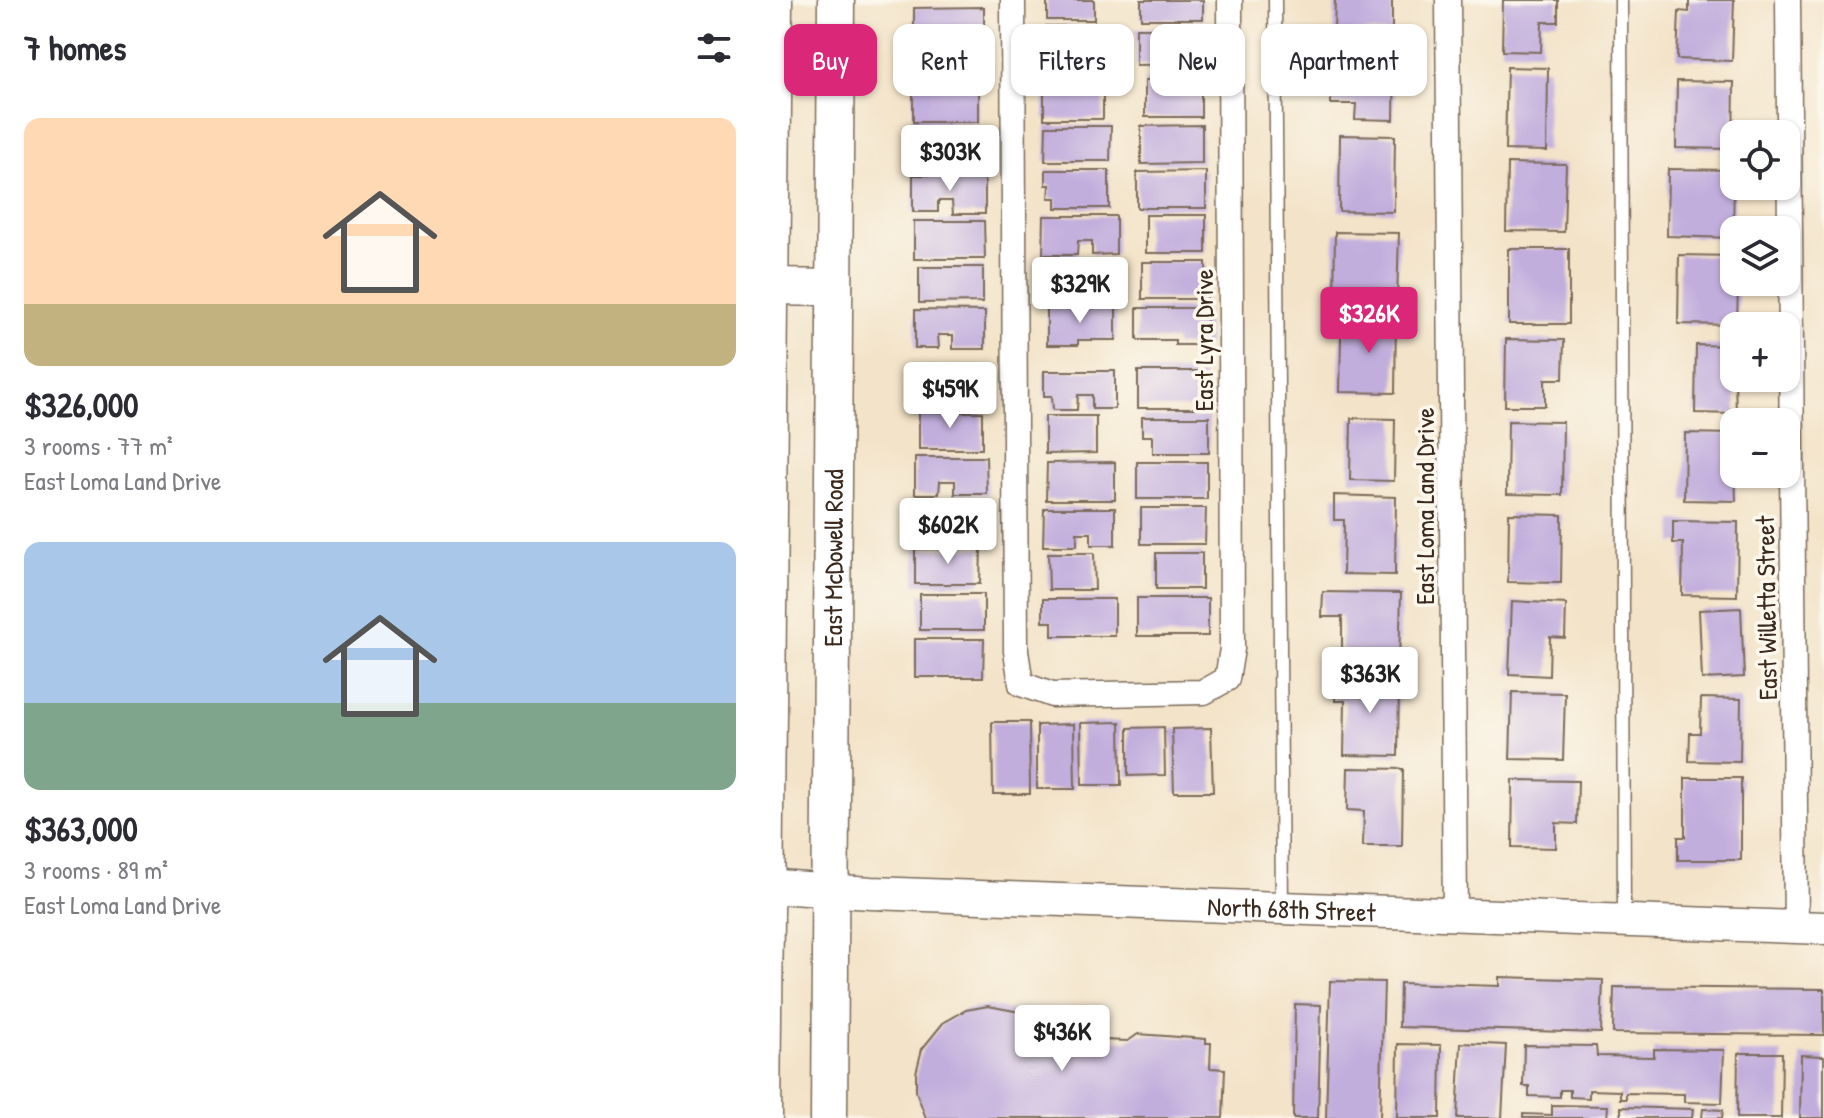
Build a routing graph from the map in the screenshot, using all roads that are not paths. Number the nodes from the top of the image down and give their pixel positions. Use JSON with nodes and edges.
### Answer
{"nodes":[{"id":1,"x":774,"y":0,"type":"edge"},
{"id":2,"x":836,"y":0,"type":"edge"},
{"id":3,"x":1013,"y":0,"type":"edge"},
{"id":4,"x":1230,"y":0,"type":"edge"},
{"id":5,"x":1275,"y":0,"type":"edge"},
{"id":6,"x":1448,"y":0,"type":"edge"},
{"id":7,"x":1621,"y":0,"type":"edge"},
{"id":8,"x":1788,"y":0,"type":"edge"},
{"id":9,"x":771,"y":286,"type":"junction"},
{"id":10,"x":834,"y":287,"type":"junction"},
{"id":11,"x":763,"y":886,"type":"edge"},
{"id":12,"x":830,"y":890,"type":"junction"},
{"id":13,"x":1282,"y":908,"type":"junction"},
{"id":14,"x":1455,"y":915,"type":"junction"},
{"id":15,"x":1624,"y":921,"type":"junction"},
{"id":16,"x":1810,"y":928,"type":"edge"},
{"id":17,"x":763,"y":1118,"type":"edge"},
{"id":18,"x":829,"y":1118,"type":"edge"}],
"edges":[{"from":1,"to":9,"type":"main road"},
{"from":2,"to":10,"type":"main road","name":"East McDowell Road"},
{"from":3,"to":4,"type":"street","name":"East Lyra Drive"},
{"from":5,"to":13,"type":"lane"},
{"from":6,"to":14,"type":"street","name":"East Loma Land Drive"},
{"from":7,"to":15,"type":"lane"},
{"from":8,"to":16,"type":"street","name":"East Willetta Street"},
{"from":9,"to":10,"type":"main road"},
{"from":9,"to":11,"type":"main road"},
{"from":10,"to":12,"type":"main road","name":"East McDowell Road"},
{"from":11,"to":12,"type":"street","name":"North 68th Street"},
{"from":11,"to":17,"type":"main road"},
{"from":12,"to":13,"type":"street","name":"North 68th Street"},
{"from":12,"to":18,"type":"main road","name":"East McDowell Road"},
{"from":13,"to":14,"type":"street","name":"North 68th Street"},
{"from":14,"to":15,"type":"street","name":"North 68th Street"},
{"from":15,"to":16,"type":"street","name":"North 68th Street"}]}
